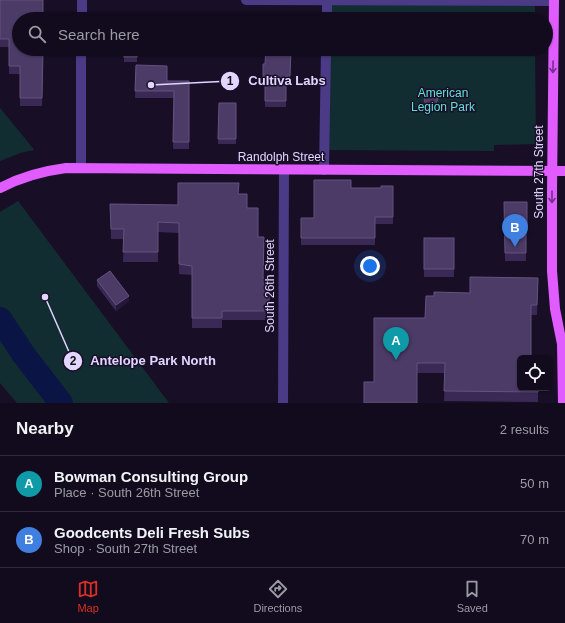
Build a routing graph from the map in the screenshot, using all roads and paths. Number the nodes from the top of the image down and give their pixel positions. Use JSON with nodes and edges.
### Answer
{"nodes":[{"id":1,"x":82,"y":0,"type":"edge"},
{"id":2,"x":246,"y":0,"type":"edge"},
{"id":3,"x":327,"y":0,"type":"edge"},
{"id":4,"x":554,"y":0,"type":"edge"},
{"id":5,"x":82,"y":12,"type":"edge"},
{"id":6,"x":327,"y":12,"type":"edge"},
{"id":7,"x":81,"y":56,"type":"edge"},
{"id":8,"x":326,"y":56,"type":"edge"},
{"id":9,"x":81,"y":168,"type":"junction"},
{"id":10,"x":284,"y":170,"type":"junction"},
{"id":11,"x":324,"y":170,"type":"junction"},
{"id":12,"x":552,"y":171,"type":"junction"},
{"id":13,"x":565,"y":171,"type":"edge"},
{"id":14,"x":0,"y":188,"type":"edge"},
{"id":15,"x":565,"y":332,"type":"edge"},
{"id":16,"x":562,"y":344,"type":"junction"},
{"id":17,"x":283,"y":403,"type":"edge"},
{"id":18,"x":563,"y":403,"type":"edge"}],
"edges":[{"from":1,"to":5,"type":"street"},
{"from":2,"to":3,"type":"street"},
{"from":3,"to":4,"type":"street"},
{"from":3,"to":6,"type":"street"},
{"from":4,"to":12,"type":"main road","name":"South 27th Street","one_way":true},
{"from":7,"to":9,"type":"street"},
{"from":8,"to":11,"type":"street"},
{"from":9,"to":10,"type":"main road","name":"Randolph Street"},
{"from":9,"to":14,"type":"main road","name":"Randolph Street"},
{"from":10,"to":11,"type":"main road","name":"Randolph Street"},
{"from":10,"to":17,"type":"street","name":"South 26th Street"},
{"from":11,"to":12,"type":"main road","name":"Randolph Street"},
{"from":12,"to":13,"type":"main road","name":"Randolph Street"},
{"from":12,"to":16,"type":"main road","name":"South 27th Street","one_way":true},
{"from":15,"to":16,"type":"main road","name":"South 27th Street"},
{"from":16,"to":18,"type":"main road","name":"South 27th Street"}]}
